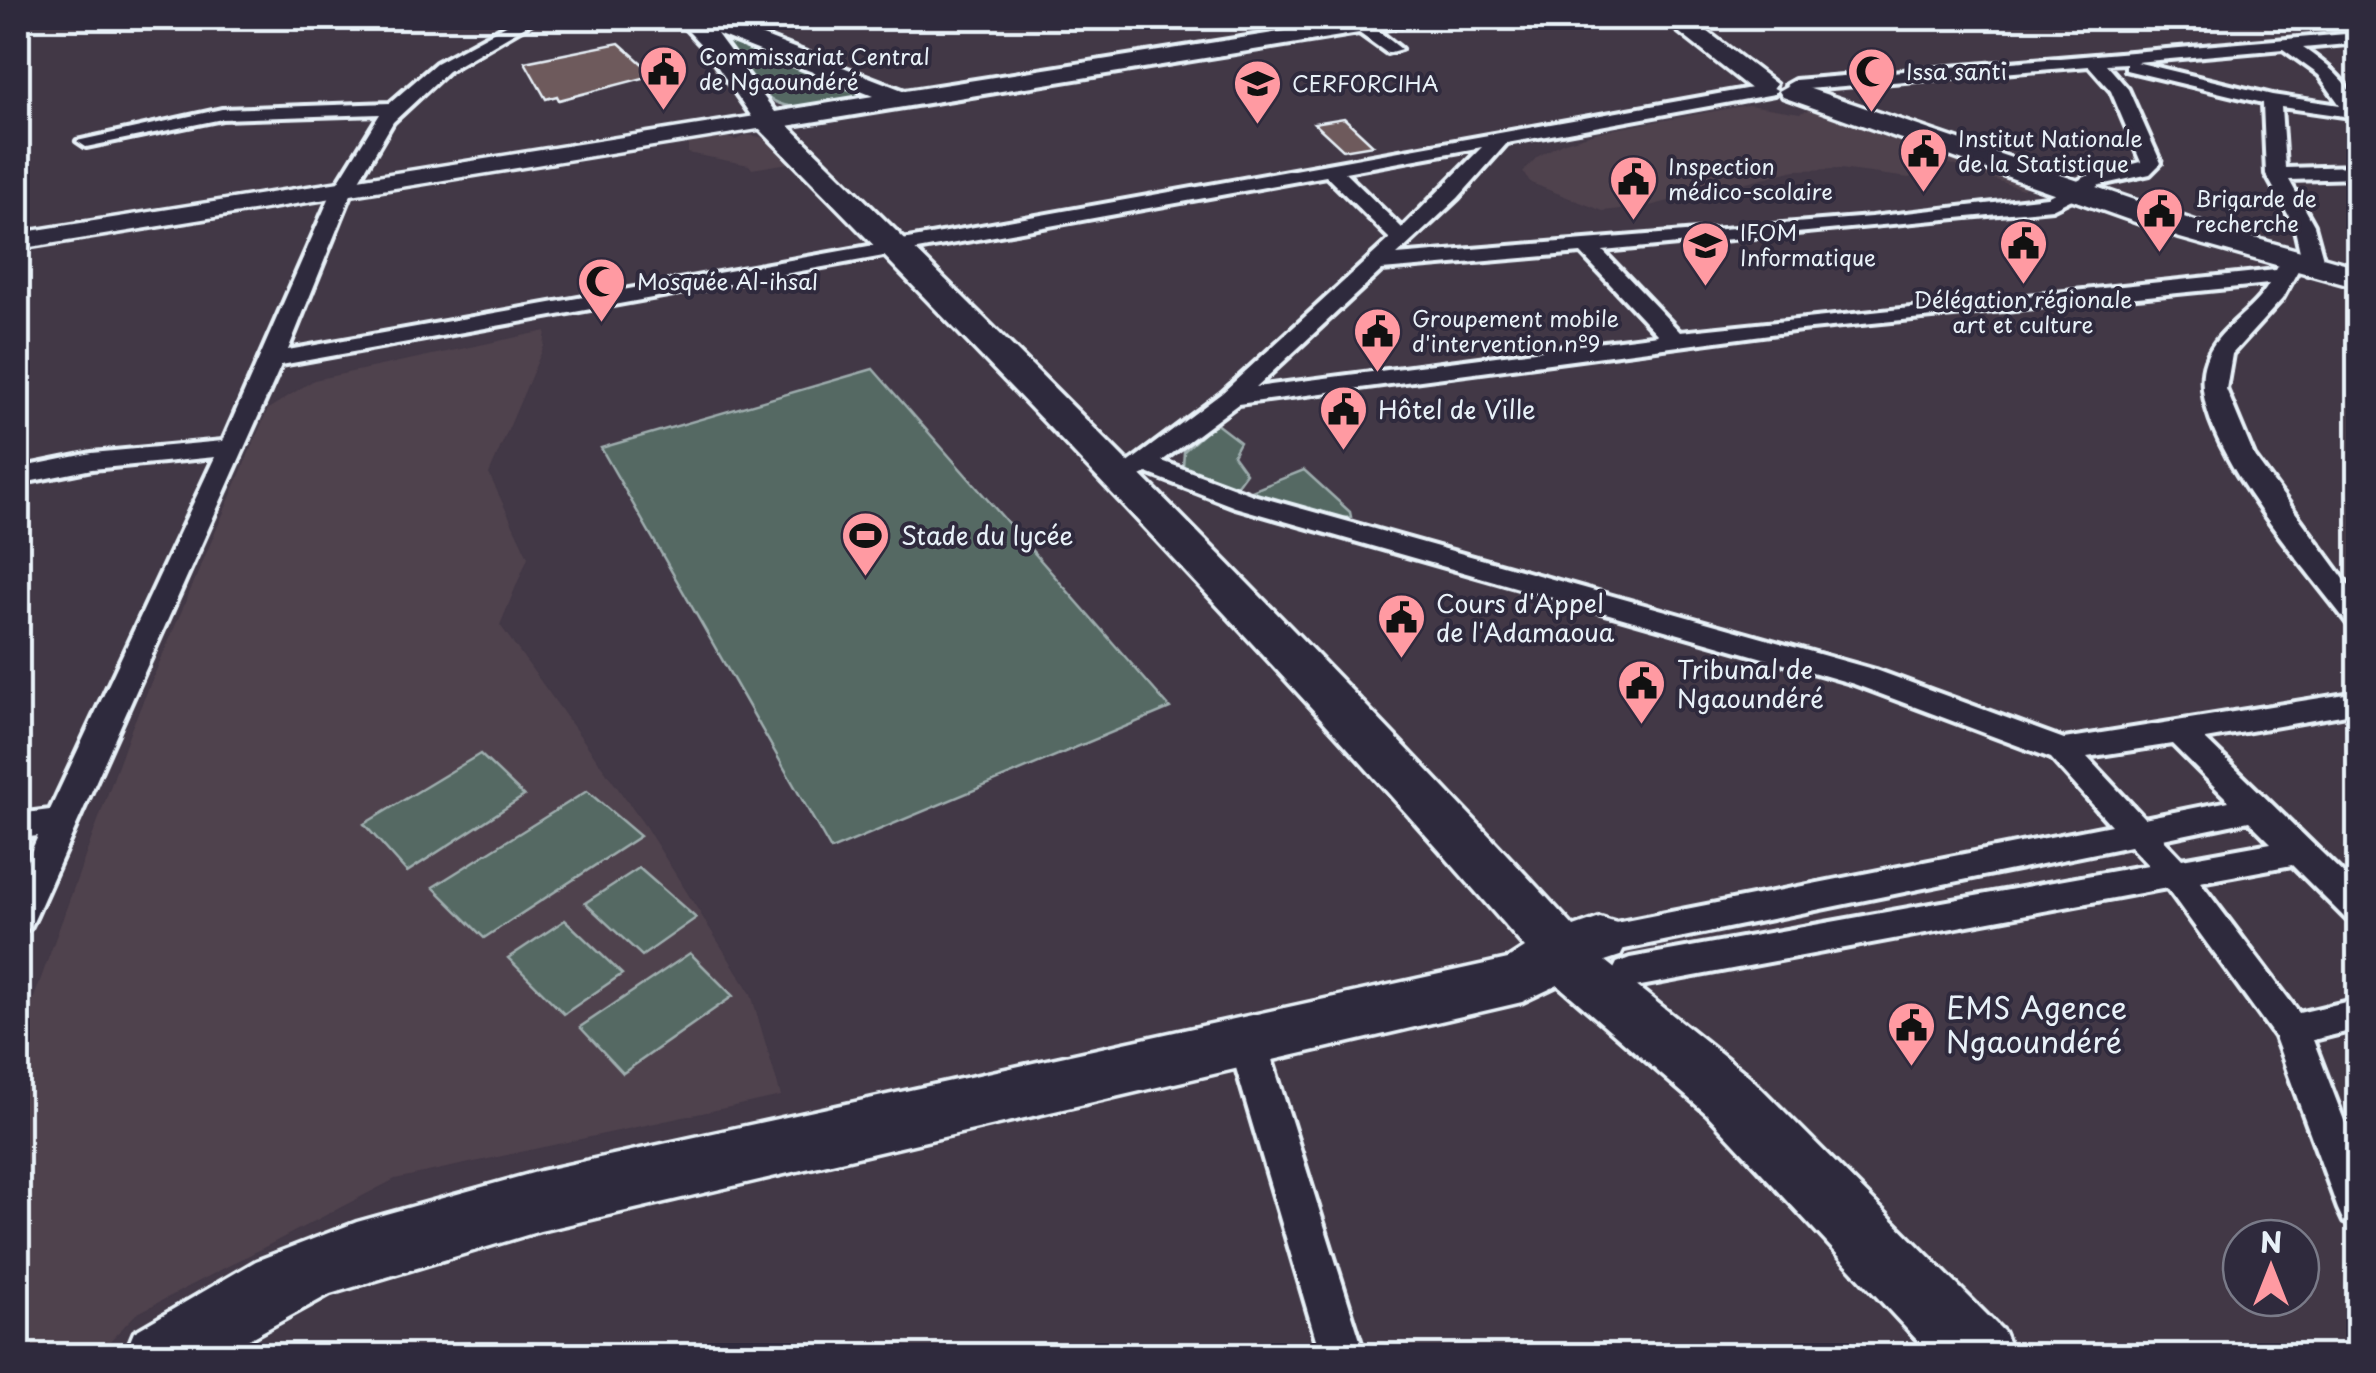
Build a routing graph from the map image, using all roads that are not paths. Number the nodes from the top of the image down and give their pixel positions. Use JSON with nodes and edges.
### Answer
{"nodes":[{"id":1,"x":531,"y":18,"type":"edge"},
{"id":2,"x":688,"y":18,"type":"edge"},
{"id":3,"x":696,"y":18,"type":"edge"},
{"id":4,"x":1408,"y":18,"type":"edge"},
{"id":5,"x":1692,"y":22,"type":"edge"},
{"id":6,"x":1361,"y":26,"type":"junction"},
{"id":7,"x":2358,"y":38,"type":"edge"},
{"id":8,"x":2288,"y":45,"type":"junction"},
{"id":9,"x":1393,"y":48,"type":"dead end"},
{"id":10,"x":2102,"y":60,"type":"junction"},
{"id":11,"x":1781,"y":86,"type":"junction"},
{"id":12,"x":902,"y":99,"type":"junction"},
{"id":13,"x":2272,"y":100,"type":"junction"},
{"id":14,"x":398,"y":108,"type":"junction"},
{"id":15,"x":2357,"y":113,"type":"edge"},
{"id":16,"x":768,"y":121,"type":"junction"},
{"id":17,"x":1500,"y":139,"type":"junction"},
{"id":18,"x":86,"y":141,"type":"dead end"},
{"id":19,"x":1330,"y":169,"type":"junction"},
{"id":20,"x":2358,"y":172,"type":"edge"},
{"id":21,"x":2276,"y":174,"type":"junction"},
{"id":22,"x":344,"y":190,"type":"junction"},
{"id":23,"x":2078,"y":191,"type":"junction"},
{"id":24,"x":1401,"y":238,"type":"junction"},
{"id":25,"x":18,"y":241,"type":"edge"},
{"id":26,"x":897,"y":248,"type":"junction"},
{"id":27,"x":1588,"y":248,"type":"junction"},
{"id":28,"x":1371,"y":264,"type":"junction"},
{"id":29,"x":2296,"y":269,"type":"junction"},
{"id":30,"x":2358,"y":278,"type":"edge"},
{"id":31,"x":1677,"y":342,"type":"junction"},
{"id":32,"x":272,"y":360,"type":"junction"},
{"id":33,"x":1231,"y":398,"type":"junction"},
{"id":34,"x":230,"y":448,"type":"junction"},
{"id":35,"x":1131,"y":472,"type":"junction"},
{"id":36,"x":18,"y":476,"type":"edge"},
{"id":37,"x":2358,"y":616,"type":"edge"},
{"id":38,"x":2358,"y":702,"type":"edge"},
{"id":39,"x":2179,"y":732,"type":"junction"},
{"id":40,"x":2062,"y":750,"type":"junction"},
{"id":41,"x":2255,"y":808,"type":"junction"},
{"id":42,"x":60,"y":821,"type":"junction"},
{"id":43,"x":18,"y":826,"type":"edge"},
{"id":44,"x":2134,"y":830,"type":"junction"},
{"id":45,"x":2298,"y":852,"type":"junction"},
{"id":46,"x":2175,"y":874,"type":"junction"},
{"id":47,"x":2358,"y":908,"type":"edge"},
{"id":48,"x":18,"y":918,"type":"edge"},
{"id":49,"x":1582,"y":966,"type":"junction"},
{"id":50,"x":2358,"y":1014,"type":"edge"},
{"id":51,"x":2291,"y":1030,"type":"junction"},
{"id":52,"x":1248,"y":1044,"type":"junction"},
{"id":53,"x":2358,"y":1208,"type":"edge"},
{"id":54,"x":158,"y":1356,"type":"edge"},
{"id":55,"x":1343,"y":1356,"type":"edge"},
{"id":56,"x":1980,"y":1356,"type":"edge"}],
"edges":[{"from":1,"to":14,"type":"street"},
{"from":2,"to":16,"type":"main road"},
{"from":3,"to":12,"type":"main road"},
{"from":4,"to":6,"type":"main road"},
{"from":5,"to":11,"type":"main road"},
{"from":6,"to":9,"type":"street"},
{"from":6,"to":12,"type":"main road"},
{"from":7,"to":8,"type":"street"},
{"from":8,"to":10,"type":"street"},
{"from":8,"to":15,"type":"street"},
{"from":10,"to":11,"type":"street"},
{"from":10,"to":13,"type":"street"},
{"from":10,"to":23,"type":"street"},
{"from":11,"to":17,"type":"street"},
{"from":11,"to":23,"type":"main road"},
{"from":12,"to":16,"type":"main road"},
{"from":13,"to":15,"type":"street"},
{"from":13,"to":21,"type":"street"},
{"from":14,"to":18,"type":"street"},
{"from":14,"to":22,"type":"street"},
{"from":16,"to":22,"type":"street"},
{"from":16,"to":26,"type":"main road"},
{"from":17,"to":19,"type":"street"},
{"from":17,"to":24,"type":"street"},
{"from":19,"to":24,"type":"street"},
{"from":19,"to":26,"type":"street"},
{"from":20,"to":21,"type":"street"},
{"from":21,"to":29,"type":"street"},
{"from":22,"to":25,"type":"street"},
{"from":22,"to":32,"type":"street"},
{"from":23,"to":27,"type":"street"},
{"from":23,"to":29,"type":"main road"},
{"from":24,"to":28,"type":"street"},
{"from":26,"to":32,"type":"street"},
{"from":26,"to":35,"type":"main road"},
{"from":27,"to":28,"type":"street"},
{"from":27,"to":31,"type":"street"},
{"from":28,"to":33,"type":"street"},
{"from":29,"to":30,"type":"main road"},
{"from":29,"to":31,"type":"street"},
{"from":29,"to":37,"type":"street"},
{"from":31,"to":33,"type":"street"},
{"from":32,"to":34,"type":"street"},
{"from":33,"to":35,"type":"street"},
{"from":34,"to":36,"type":"street"},
{"from":34,"to":42,"type":"street"},
{"from":35,"to":40,"type":"street"},
{"from":35,"to":49,"type":"main road"},
{"from":38,"to":39,"type":"street"},
{"from":39,"to":40,"type":"street"},
{"from":39,"to":41,"type":"street"},
{"from":40,"to":44,"type":"street"},
{"from":41,"to":44,"type":"street"},
{"from":41,"to":45,"type":"street"},
{"from":42,"to":43,"type":"street"},
{"from":42,"to":48,"type":"street"},
{"from":44,"to":46,"type":"street"},
{"from":44,"to":49,"type":"street"},
{"from":45,"to":46,"type":"street"},
{"from":45,"to":47,"type":"street"},
{"from":46,"to":49,"type":"street"},
{"from":46,"to":51,"type":"street"},
{"from":49,"to":52,"type":"main road"},
{"from":49,"to":56,"type":"main road"},
{"from":50,"to":51,"type":"street"},
{"from":51,"to":53,"type":"street"},
{"from":52,"to":54,"type":"main road"},
{"from":52,"to":55,"type":"street"}]}
